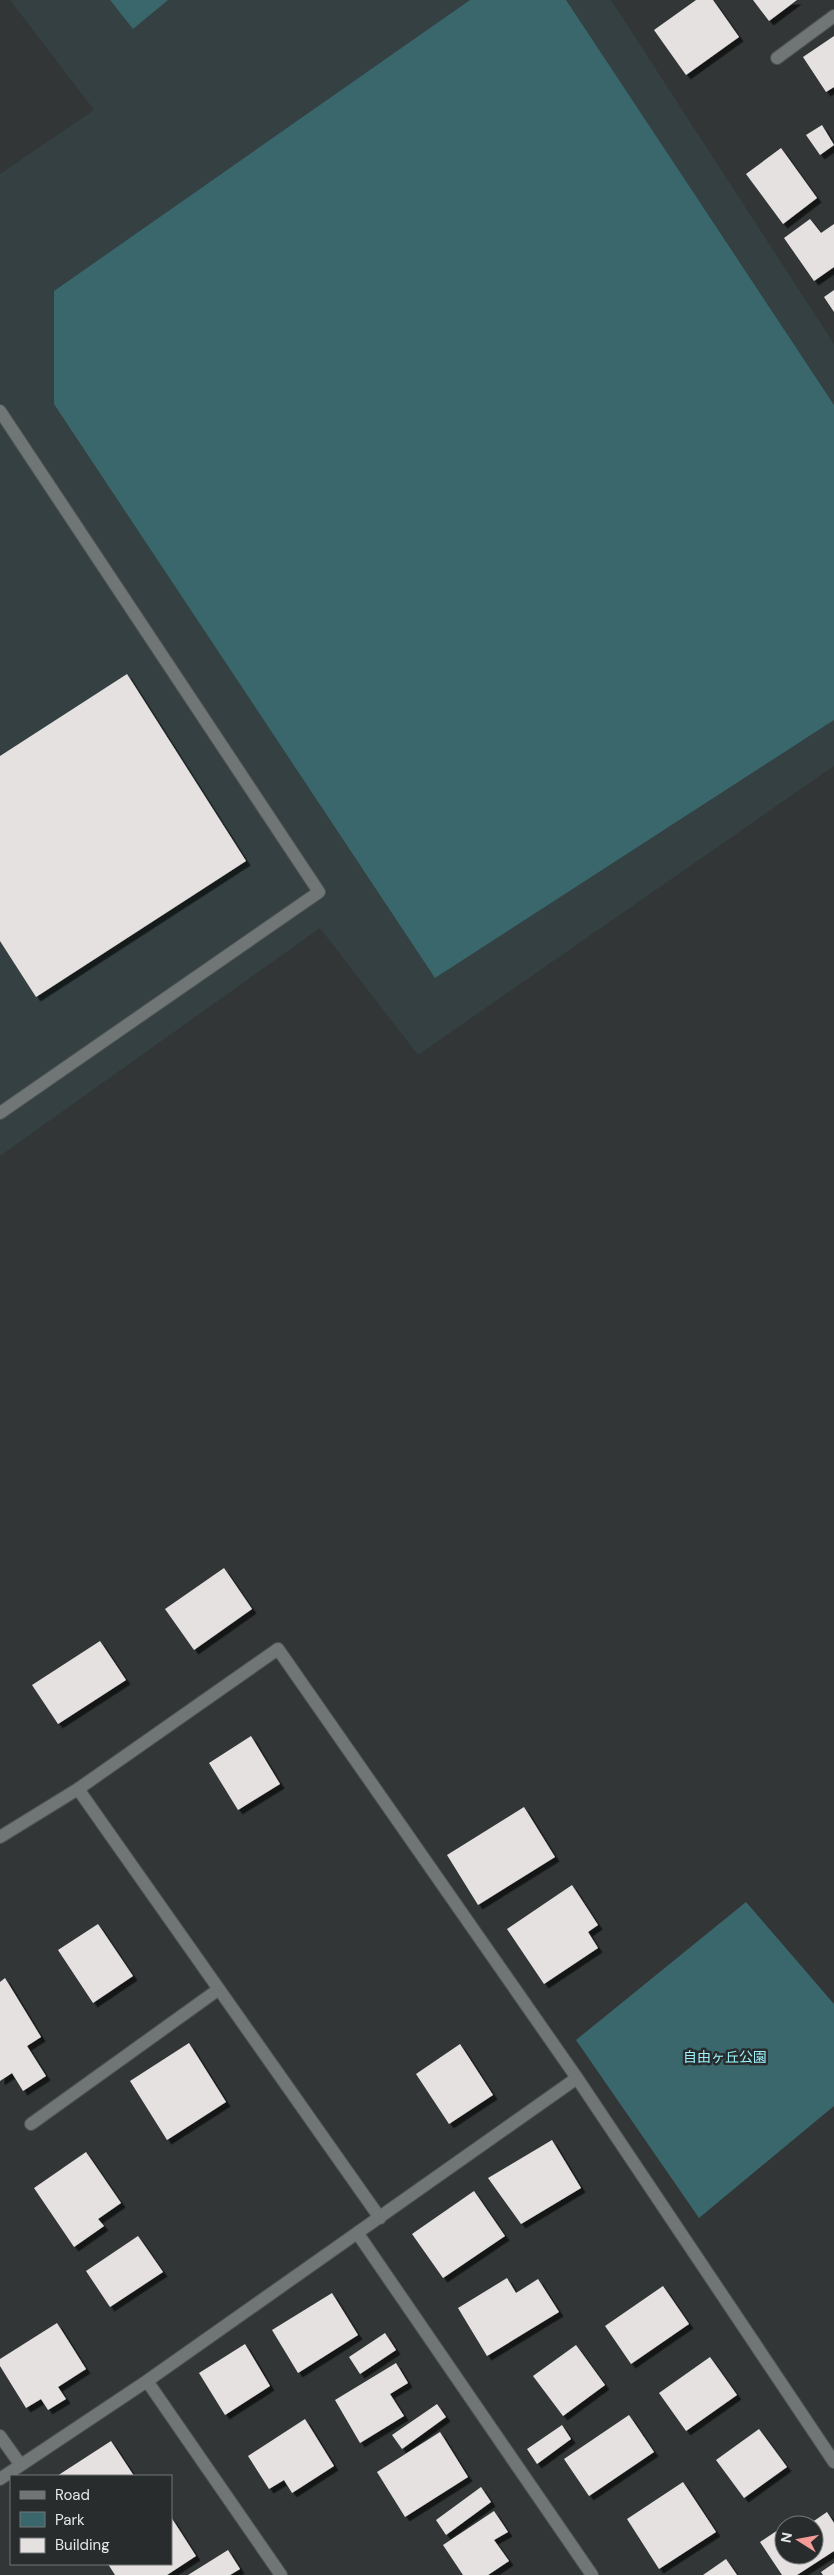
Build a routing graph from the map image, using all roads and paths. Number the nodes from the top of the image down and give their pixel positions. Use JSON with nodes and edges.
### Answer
{"nodes":[{"id":1,"x":834,"y":16,"type":"edge"},
{"id":2,"x":777,"y":58,"type":"dead end"},
{"id":3,"x":0,"y":411,"type":"edge"},
{"id":4,"x":0,"y":1113,"type":"edge"},
{"id":5,"x":78,"y":1789,"type":"junction"},
{"id":6,"x":0,"y":1837,"type":"edge"},
{"id":7,"x":219,"y":1989,"type":"junction"},
{"id":8,"x":577,"y":2078,"type":"junction"},
{"id":9,"x":31,"y":2124,"type":"dead end"},
{"id":10,"x":380,"y":2218,"type":"junction"},
{"id":11,"x":358,"y":2234,"type":"junction"},
{"id":12,"x":147,"y":2381,"type":"junction"},
{"id":13,"x":0,"y":2436,"type":"edge"},
{"id":14,"x":834,"y":2462,"type":"edge"},
{"id":15,"x":20,"y":2464,"type":"junction"},
{"id":16,"x":0,"y":2479,"type":"edge"},
{"id":17,"x":281,"y":2575,"type":"edge"},
{"id":18,"x":592,"y":2575,"type":"edge"}],
"edges":[{"from":1,"to":2,"type":"street"},
{"from":3,"to":4,"type":"street"},
{"from":5,"to":6,"type":"street"},
{"from":5,"to":7,"type":"street"},
{"from":5,"to":8,"type":"street"},
{"from":7,"to":9,"type":"street"},
{"from":7,"to":10,"type":"street"},
{"from":8,"to":10,"type":"street"},
{"from":8,"to":14,"type":"street"},
{"from":10,"to":11,"type":"street"},
{"from":11,"to":12,"type":"street"},
{"from":11,"to":18,"type":"street"},
{"from":12,"to":15,"type":"street"},
{"from":12,"to":17,"type":"street"},
{"from":13,"to":15,"type":"street"},
{"from":15,"to":16,"type":"street"}]}
